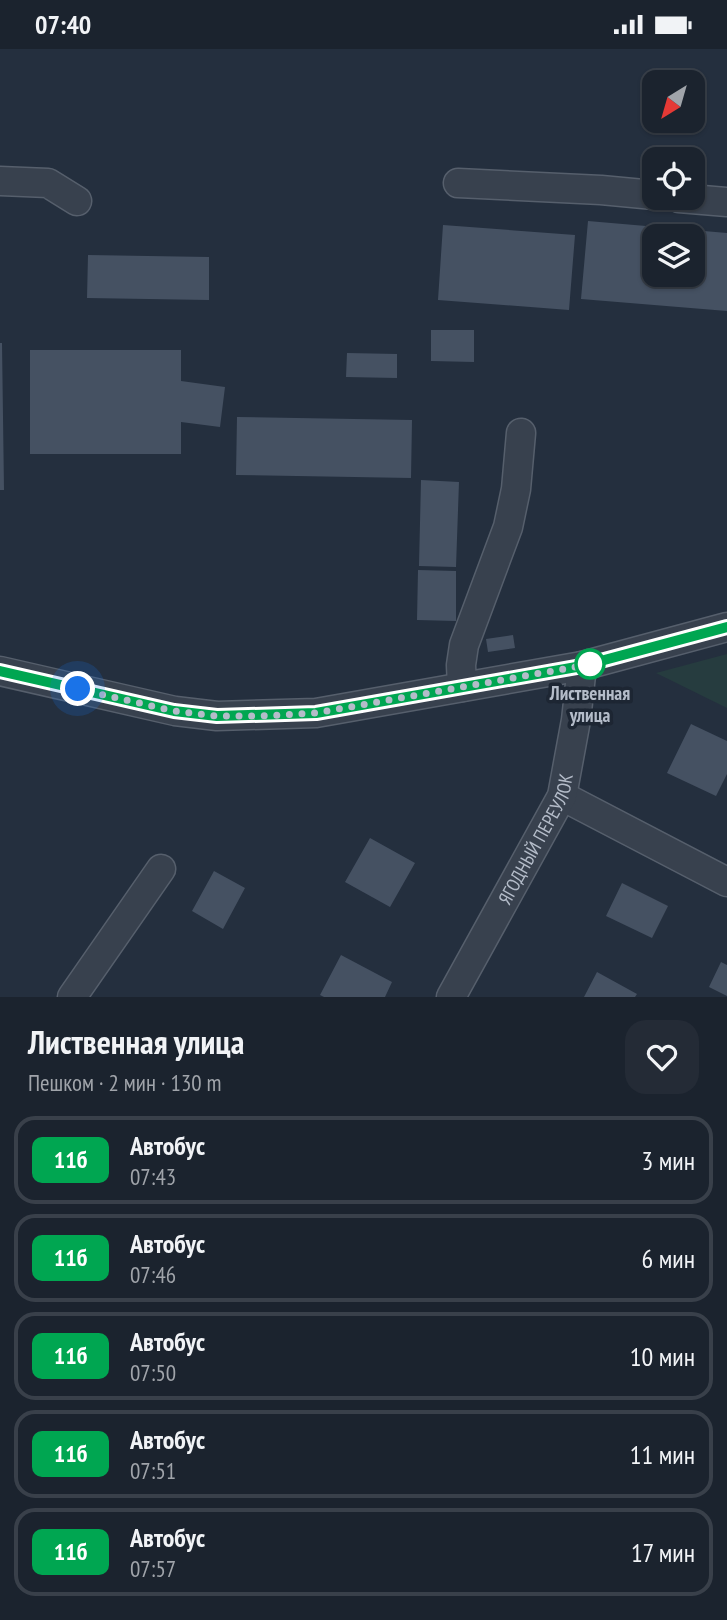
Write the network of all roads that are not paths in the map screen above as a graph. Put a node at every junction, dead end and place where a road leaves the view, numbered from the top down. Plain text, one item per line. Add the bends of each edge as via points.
1 (0, 181) edge
2 (458, 183) dead end
3 (642, 194) edge
4 (705, 200) edge
5 (77, 201) dead end
6 (727, 202) edge
7 (521, 433) dead end
8 (727, 627) edge
9 (582, 666) junction
10 (0, 671) edge
11 (462, 687) junction
12 (562, 796) junction
13 (161, 869) dead end
14 (727, 882) edge
15 (72, 997) edge
16 (452, 997) edge

1 - 5 street via 48,183
2 - 3 street
4 - 6 street
7 - 11 street via 508,527 464,645
8 - 9 street
9 - 11 street
9 - 12 street, ЯГОДНЫЙ ПЕРЕУЛОК
10 - 11 street via 163,709 217,716 316,713
12 - 14 street
12 - 16 street, ЯГОДНЫЙ ПЕРЕУЛОК
13 - 15 street

